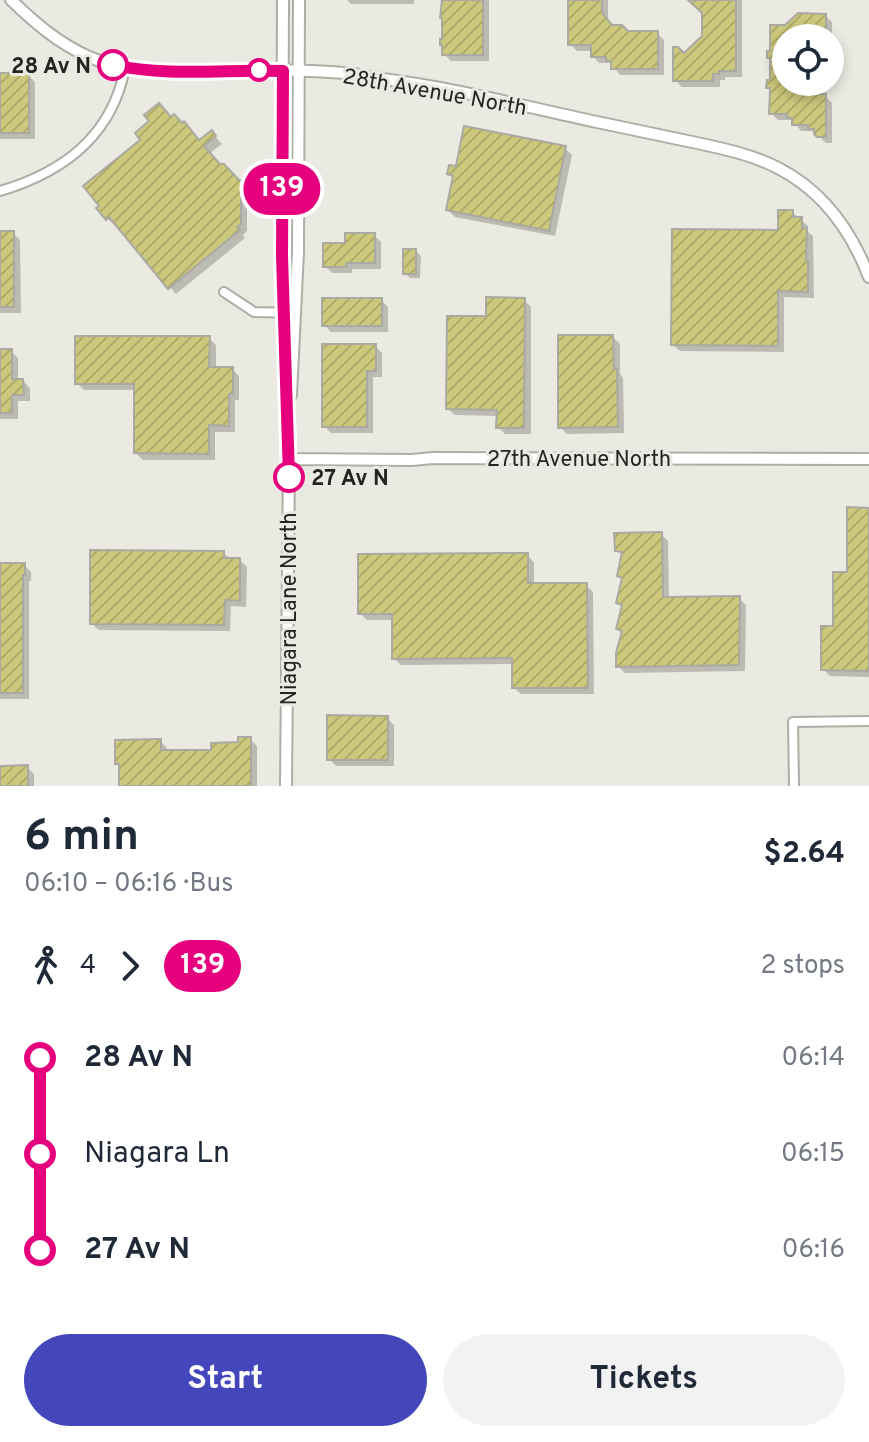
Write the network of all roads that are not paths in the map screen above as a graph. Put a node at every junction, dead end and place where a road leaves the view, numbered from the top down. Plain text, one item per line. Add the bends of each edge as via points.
1 (11, 0) edge
2 (283, 0) edge
3 (299, 0) edge
4 (125, 68) junction
5 (283, 71) junction
6 (299, 71) junction
7 (0, 191) edge
8 (869, 277) edge
9 (224, 292) dead end
10 (283, 313) junction
11 (296, 313) junction
12 (289, 433) junction
13 (289, 459) junction
14 (869, 459) edge
15 (869, 721) edge
16 (286, 786) edge
17 (794, 786) edge

1 - 4 street, 28th Avenue North via 71,48
2 - 5 street, Niagara Lane North
3 - 6 street, Niagara Lane North
4 - 5 street, 28th Avenue North
4 - 7 street via 115,103 93,138 58,166
5 - 6 street, 28th Avenue North
5 - 10 street, Niagara Lane North
6 - 8 street, 28th Avenue North via 431,87 757,158 800,181 836,215
6 - 11 street, Niagara Lane North
9 - 10 street via 254,312
10 - 11 street
10 - 12 street, Niagara Lane North
11 - 12 street, Niagara Lane North
12 - 13 street, Niagara Lane North
13 - 14 street, 27th Avenue North
13 - 16 street, Niagara Lane North
15 - 17 street via 793,722

